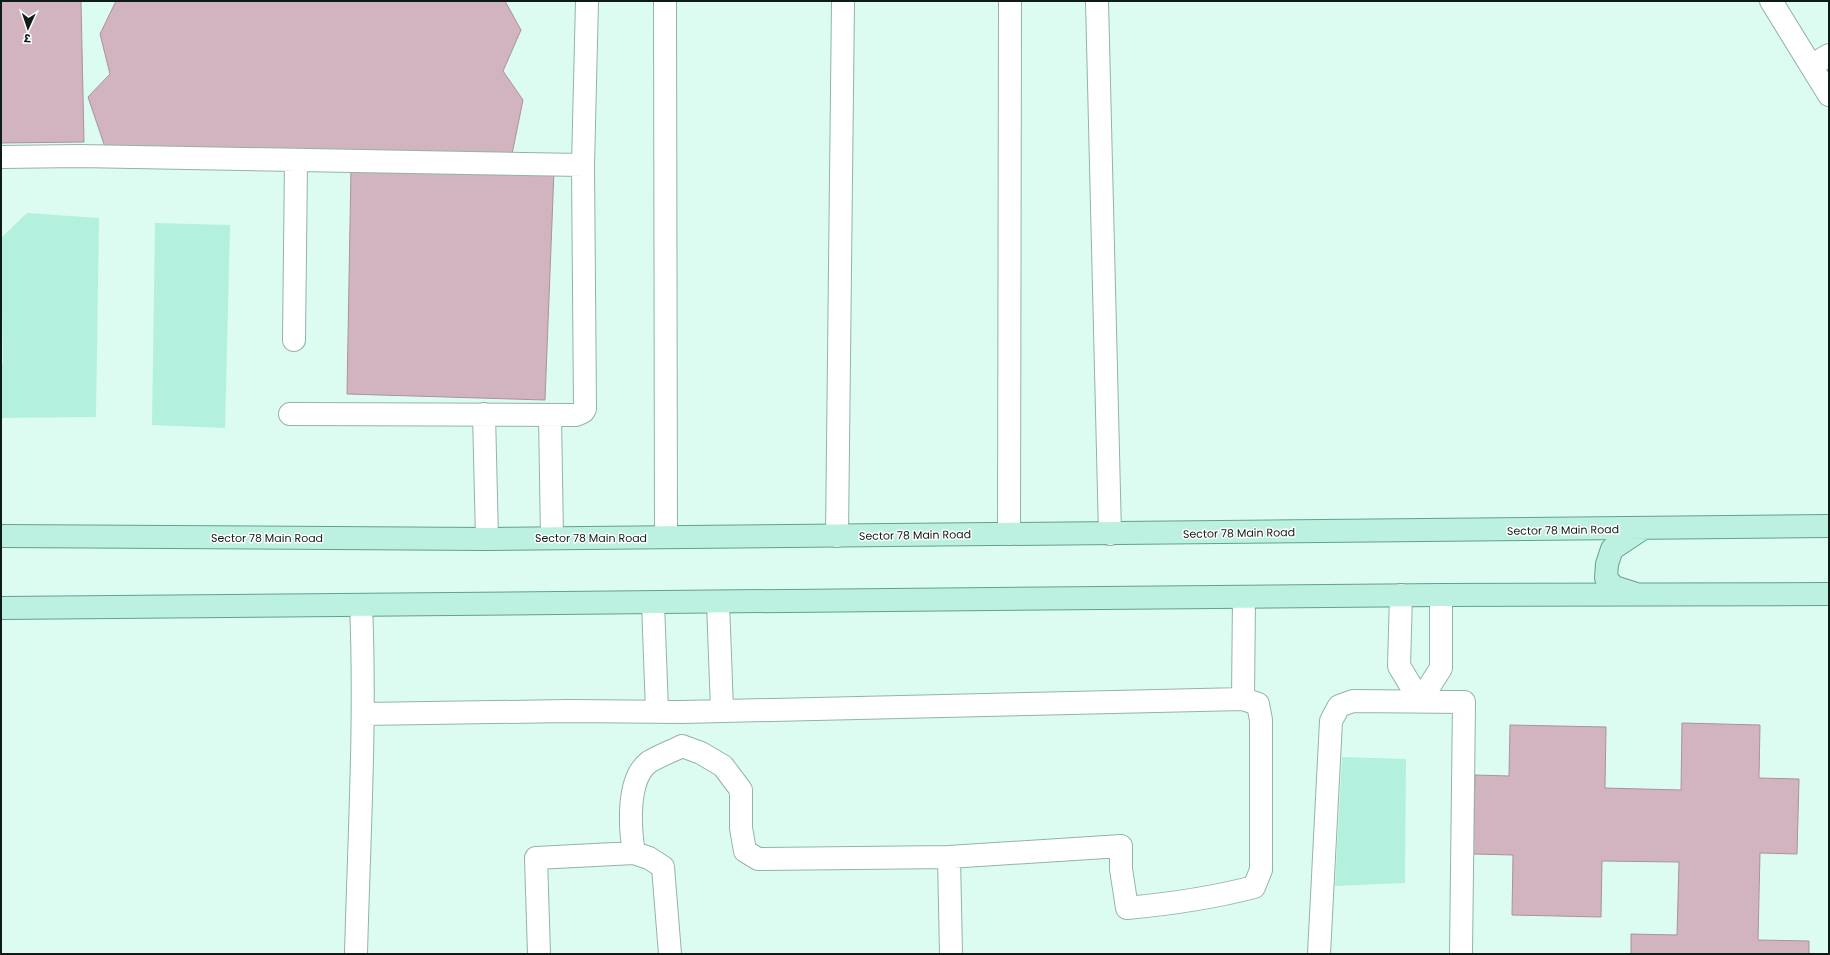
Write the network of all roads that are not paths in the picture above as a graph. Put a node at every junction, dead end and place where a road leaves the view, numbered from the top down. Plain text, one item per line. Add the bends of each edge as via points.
1 (587, 1) edge
2 (665, 1) edge
3 (843, 1) edge
4 (1010, 1) edge
5 (1097, 1) edge
6 (1772, 1) edge
7 (1820, 60) edge
8 (1829, 95) edge
9 (1, 157) edge
10 (296, 161) junction
11 (583, 165) junction
12 (294, 340) dead end
13 (290, 414) dead end
14 (484, 414) junction
15 (550, 415) junction
16 (1829, 526) edge
17 (1642, 529) junction
18 (1009, 534) junction
19 (1110, 534) junction
20 (1, 536) edge
21 (837, 536) junction
22 (666, 537) junction
23 (552, 538) junction
24 (487, 539) junction
25 (1829, 594) edge
26 (1402, 595) junction
27 (1442, 595) junction
28 (1640, 595) junction
29 (1244, 597) junction
30 (718, 602) junction
31 (653, 603) junction
32 (361, 605) junction
33 (1, 608) edge
34 (1243, 699) junction
35 (1420, 701) junction
36 (722, 710) junction
37 (657, 711) junction
38 (682, 712) junction
39 (363, 714) junction
40 (682, 746) junction
41 (634, 853) junction
42 (949, 857) junction
43 (356, 954) edge
44 (538, 954) edge
45 (670, 954) edge
46 (951, 954) edge
47 (1319, 954) edge
48 (1461, 954) edge

1 - 11 street
2 - 22 street
3 - 21 street
4 - 18 street
5 - 19 street
6 - 7 street
7 - 8 street
9 - 10 street via 79,156
10 - 11 street
10 - 12 street
11 - 15 street via 585,409 580,414
13 - 14 street
14 - 15 street
14 - 24 street
15 - 23 street
16 - 17 main road, Sector 78 Main Road
17 - 19 main road, Sector 78 Main Road
17 - 28 main road via 1612,550 1606,578 1614,587
18 - 19 main road, Sector 78 Main Road
18 - 21 main road, Sector 78 Main Road
20 - 24 main road, Sector 78 Main Road
21 - 22 main road, Sector 78 Main Road
22 - 23 main road, Sector 78 Main Road
23 - 24 main road, Sector 78 Main Road
25 - 28 main road
26 - 27 main road
26 - 29 main road
26 - 35 street via 1400,666
27 - 28 main road
27 - 35 street via 1441,668
29 - 30 main road
29 - 34 street
30 - 31 main road
30 - 36 street
31 - 32 main road
31 - 37 street
32 - 33 main road
32 - 39 street
34 - 36 street
34 - 42 street via 1258,704 1261,720 1261,870 1254,887 1215,897 1127,908 1121,869 1121,846
35 - 47 street via 1353,701 1339,706 1332,721
35 - 48 street via 1464,702
36 - 38 street
37 - 38 street
37 - 39 street
38 - 40 street
39 - 43 street
40 - 41 street via 648,763 637,779 631,801 630,828
40 - 42 street via 701,753 723,766 741,790 741,828 745,851 758,859
41 - 44 street via 536,858
41 - 45 street via 649,858 663,867
42 - 46 street

